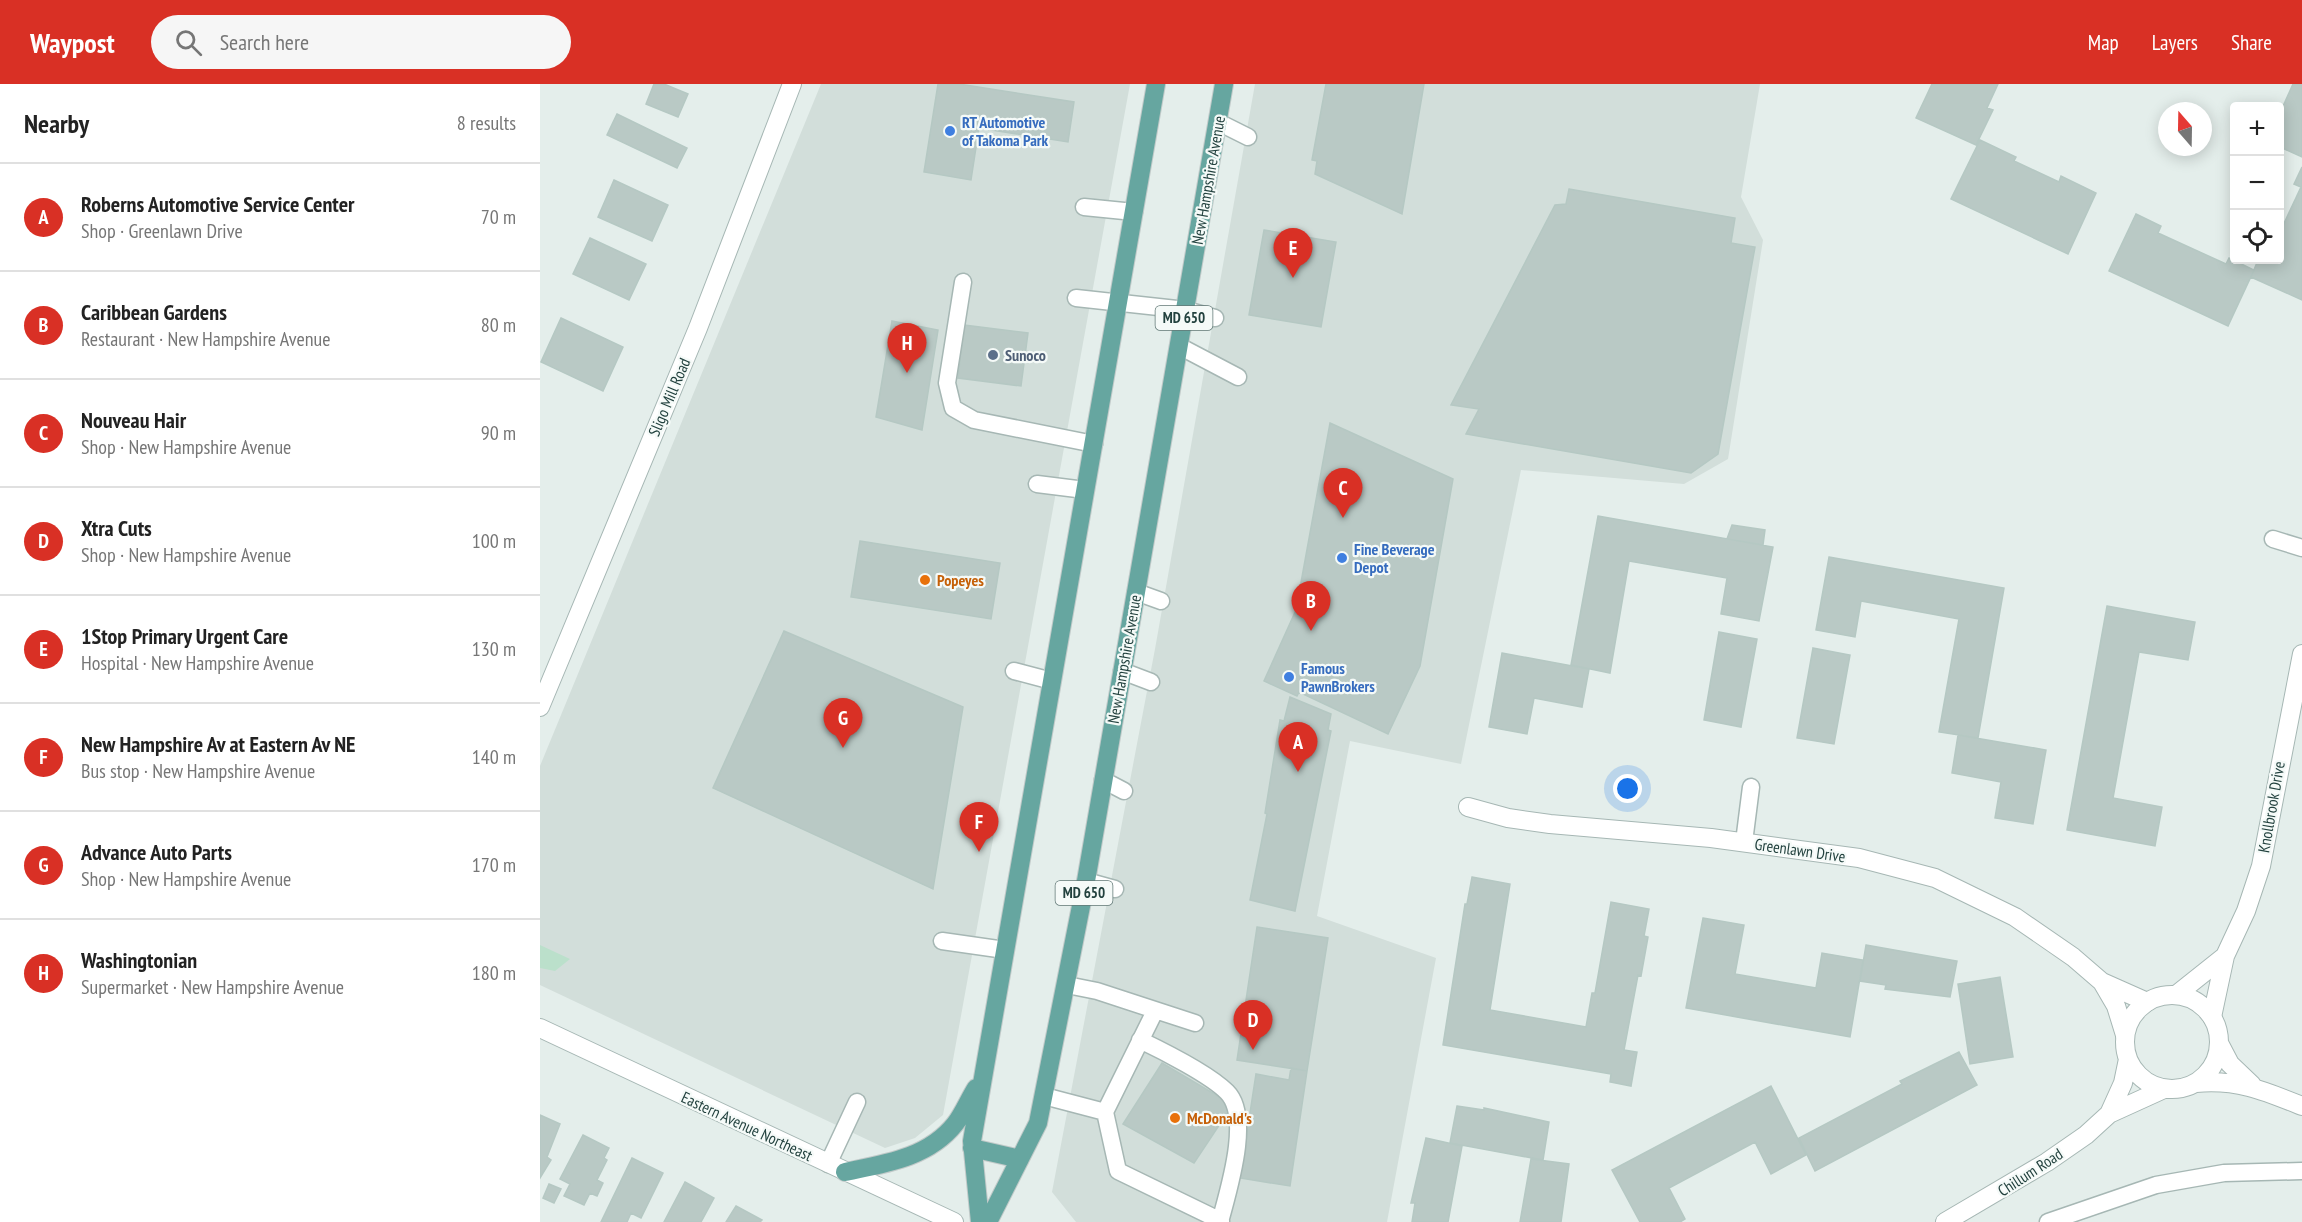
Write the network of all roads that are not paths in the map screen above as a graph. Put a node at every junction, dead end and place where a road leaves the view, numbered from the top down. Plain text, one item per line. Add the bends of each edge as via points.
1 (792, 84) edge
2 (1156, 84) edge
3 (1224, 84) edge
4 (1218, 122) junction
5 (1248, 137) dead end
6 (1084, 207) dead end
7 (1134, 212) junction
8 (963, 282) dead end
9 (1076, 298) dead end
10 (1118, 301) junction
11 (1186, 310) junction
12 (1215, 318) dead end
13 (1179, 346) junction
14 (1238, 377) dead end
15 (1094, 444) junction
16 (1037, 484) dead end
17 (1086, 490) junction
18 (2273, 539) dead end
19 (2302, 548) edge
20 (1136, 592) junction
21 (1161, 601) dead end
22 (2302, 654) edge
23 (1014, 671) dead end
24 (1122, 671) junction
25 (1052, 681) junction
26 (1151, 682) dead end
27 (540, 707) edge
28 (1103, 780) junction
29 (1751, 787) dead end
30 (1124, 790) dead end
31 (1468, 807) dead end
32 (1744, 842) junction
33 (1086, 881) junction
34 (1115, 889) dead end
35 (942, 941) dead end
36 (1005, 950) junction
37 (2225, 956) junction
38 (2102, 982) junction
39 (1067, 985) junction
40 (2176, 995) junction
41 (2147, 1002) junction
42 (1155, 1011) junction
43 (2212, 1017) junction
44 (1194, 1023) dead end
45 (540, 1028) edge
46 (2125, 1035) junction
47 (1140, 1040) junction
48 (2219, 1042) junction
49 (2128, 1059) junction
50 (983, 1076) junction
51 (2196, 1083) junction
52 (2252, 1086) junction
53 (2164, 1089) junction
54 (1044, 1096) junction
55 (857, 1102) dead end
56 (2302, 1106) edge
57 (1105, 1112) junction
58 (2109, 1114) junction
59 (972, 1148) junction
60 (1020, 1159) junction
61 (828, 1164) junction
62 (2302, 1171) edge
63 (845, 1172) junction
64 (954, 1222) edge
65 (980, 1222) edge
66 (988, 1222) edge
67 (1221, 1222) edge
68 (1946, 1222) edge
69 (2048, 1222) edge

1 - 27 street, Sligo Mill Road via 698,328
2 - 7 main road
3 - 4 main road, New Hampshire Avenue / MD 650
4 - 5 lane
4 - 11 main road, New Hampshire Avenue / MD 650
6 - 7 lane
7 - 10 main road
8 - 15 lane via 947,383 953,408 975,420
9 - 10 lane
10 - 11 lane
10 - 15 main road
11 - 12 lane
11 - 13 main road, New Hampshire Avenue / MD 650
13 - 14 lane
13 - 20 main road, New Hampshire Avenue / MD 650
15 - 17 main road
16 - 17 lane
17 - 25 main road
18 - 19 lane
20 - 21 lane
20 - 24 main road, New Hampshire Avenue / MD 650
22 - 37 street, Knollbrook Drive via 2261,866
23 - 25 lane
24 - 26 lane
24 - 28 main road, New Hampshire Avenue / MD 650
25 - 36 main road
28 - 30 lane
28 - 33 main road, New Hampshire Avenue / MD 650
29 - 32 lane
31 - 32 street, Greenlawn Drive via 1550,824
32 - 38 street, Greenlawn Drive via 1859,858 1935,878 2015,917
33 - 34 lane
33 - 39 main road, New Hampshire Avenue / MD 650
35 - 36 lane
36 - 50 main road
37 - 40 street, Knollbrook Drive
37 - 43 street, Knollbrook Drive
38 - 41 street, Greenlawn Drive
38 - 46 street, Greenlawn Drive via 2116,1006
39 - 42 lane
39 - 54 main road, New Hampshire Avenue / MD 650
40 - 41 street
40 - 43 street via 2191,999
41 - 46 street via 2135,1013
42 - 44 lane
42 - 47 lane
43 - 48 street
45 - 61 street, Eastern Avenue Northeast
46 - 49 street
47 - 57 lane
47 - 67 lane via 1228,1093 1239,1121
48 - 51 street via 2212,1066
48 - 52 street via 2230,1064
49 - 53 street via 2143,1078
49 - 58 street, Chillum Road via 2123,1083
50 - 59 main road
50 - 63 main road via 955,1124 934,1144 902,1160
51 - 52 street
51 - 53 street
52 - 56 street
53 - 58 street, Chillum Road
54 - 57 lane
54 - 60 main road, New Hampshire Avenue / MD 650 via 1038,1123
55 - 61 lane
57 - 67 lane via 1118,1171
58 - 68 street, Chillum Road via 2086,1136 2047,1162
59 - 60 main road
59 - 65 main road
60 - 66 main road, New Hampshire Avenue / MD 650
61 - 63 street, Eastern Avenue Northeast
62 - 69 lane via 2224,1173 2156,1185
63 - 64 street, Eastern Avenue Northeast

